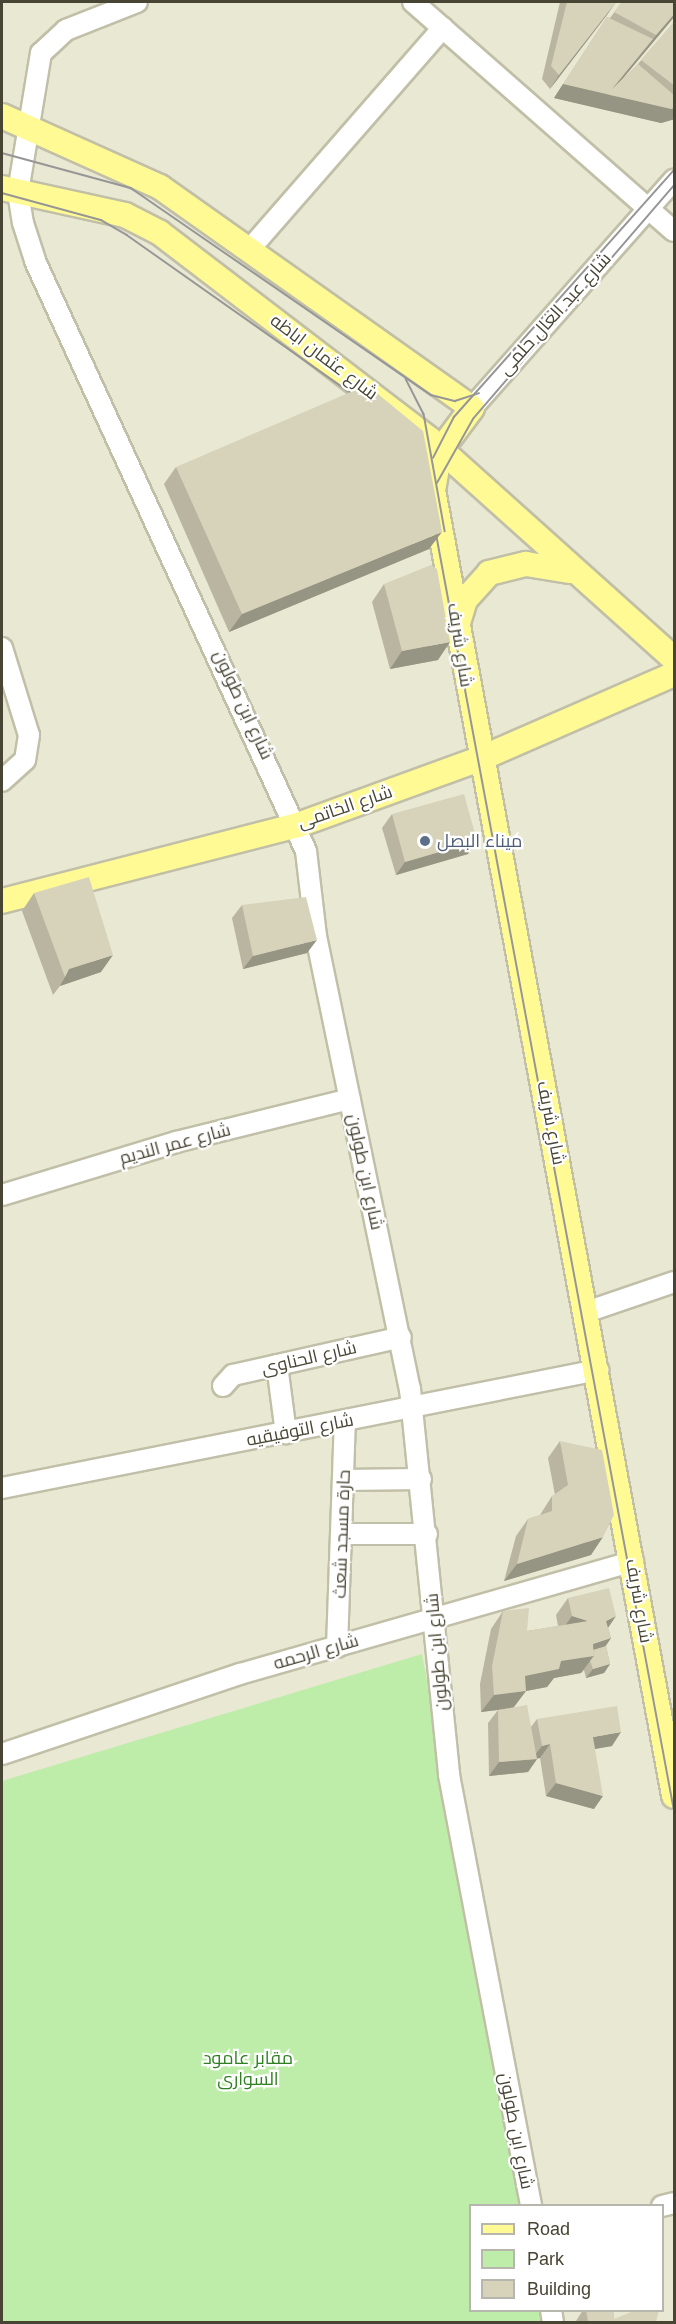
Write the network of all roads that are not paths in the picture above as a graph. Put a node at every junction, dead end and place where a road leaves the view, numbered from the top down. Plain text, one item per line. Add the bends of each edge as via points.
1 (137, 2) edge
2 (413, 2) edge
3 (443, 28) junction
4 (2, 116) edge
5 (30, 128) junction
6 (675, 180) edge
7 (10, 190) edge
8 (650, 209) junction
9 (675, 231) edge
10 (249, 250) junction
11 (472, 408) junction
12 (440, 451) junction
13 (570, 571) junction
14 (457, 626) junction
15 (2, 648) edge
16 (675, 659) edge
17 (675, 674) edge
18 (479, 759) junction
19 (2, 781) edge
20 (298, 825) junction
21 (2, 901) edge
22 (350, 1099) junction
23 (2, 1195) edge
24 (675, 1282) edge
25 (589, 1311) junction
26 (401, 1337) junction
27 (277, 1365) junction
28 (598, 1370) junction
29 (223, 1386) dead end
30 (413, 1408) junction
31 (345, 1421) junction
32 (286, 1433) junction
33 (421, 1479) junction
34 (344, 1480) junction
35 (2, 1488) edge
36 (342, 1534) junction
37 (427, 1534) junction
38 (633, 1561) junction
39 (433, 1618) junction
40 (337, 1647) junction
41 (669, 1736) edge
42 (2, 1754) edge
43 (675, 1796) edge
44 (531, 2204) edge

1 - 5 street via 52,40 34,75
2 - 3 street
3 - 8 street
3 - 10 street
4 - 5 main road
5 - 7 street
5 - 10 main road via 137,175
6 - 8 street, شارع عبد العال حلمى
7 - 12 main road, شارع عثمان اباظه via 125,215 160,233
7 - 20 street, شارع ابن طولون via 35,261
8 - 9 street
8 - 11 street, شارع عبد العال حلمى
10 - 11 main road
11 - 12 main road, شارع عبد العال حلمى
12 - 13 main road, شارع عثمان اباظه
12 - 14 main road, شارع شريف via 433,490
13 - 14 main road via 526,564 489,573 465,600
13 - 16 main road, شارع عثمان اباظه
14 - 18 main road, شارع شريف
15 - 19 street via 26,719 25,760
17 - 18 main road, شارع الخاتمى
18 - 20 main road, شارع الخاتمى
18 - 25 main road, شارع شريف
20 - 21 main road, شارع الخاتمى via 132,863
20 - 22 street, شارع ابن طولون
22 - 23 street, شارع عمر النديم via 176,1142
22 - 26 street, شارع ابن طولون
24 - 25 street
25 - 28 main road, شارع شريف
26 - 27 street, شارع الحناوى
26 - 30 street, شارع ابن طولون
27 - 29 street, شارع الحناوى via 233,1375
27 - 32 street
28 - 30 street, شارع التوفيقيه
28 - 38 main road, شارع شريف
30 - 31 street, شارع التوفيقيه
30 - 33 street, شارع ابن طولون
31 - 32 street, شارع التوفيقيه
31 - 34 street, حارة مسجد شعث
32 - 35 street, شارع التوفيقيه
33 - 34 street
33 - 37 street, شارع ابن طولون
34 - 36 street, حارة مسجد شعث
36 - 37 street
36 - 40 street, حارة مسجد شعث
37 - 39 street, شارع ابن طولون
38 - 39 street, شارع الرحمه
38 - 41 main road, شارع شريف
39 - 40 street, شارع الرحمه
39 - 44 street, شارع ابن طولون via 449,1775
40 - 42 street, شارع الرحمه
41 - 43 main road, شارع شريف

